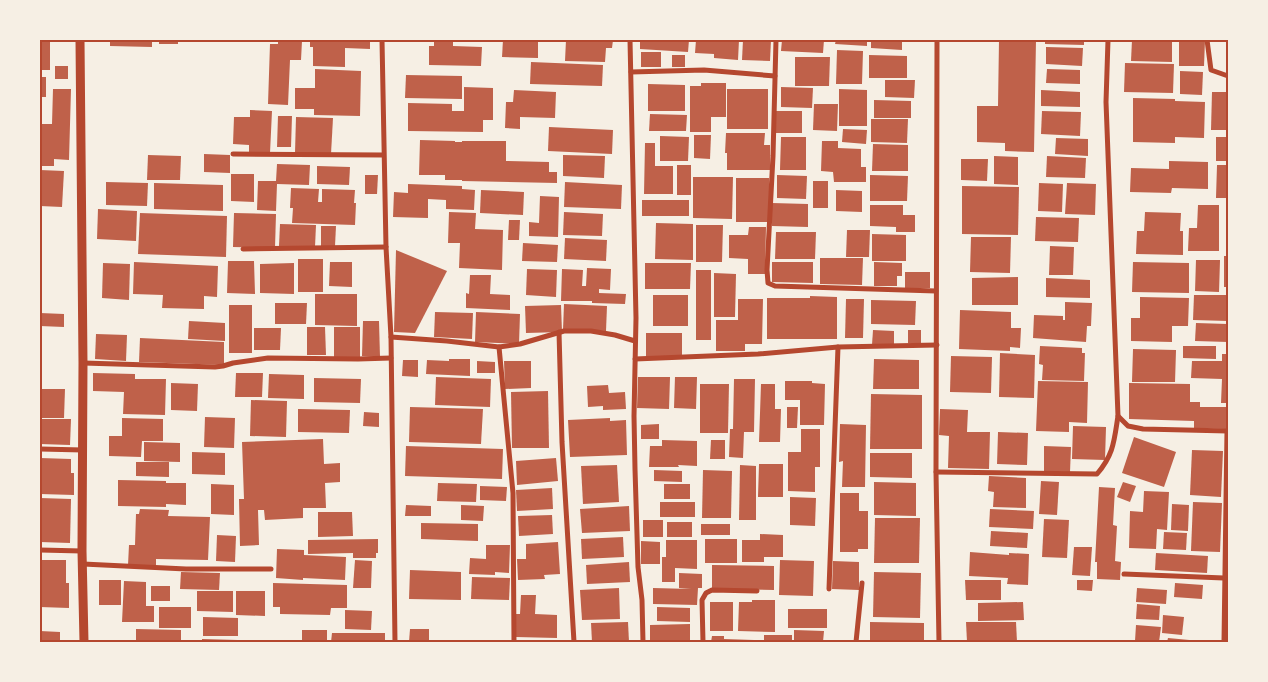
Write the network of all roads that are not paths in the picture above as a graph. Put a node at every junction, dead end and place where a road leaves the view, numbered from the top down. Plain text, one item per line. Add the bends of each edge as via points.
1 (80, 40) edge
2 (382, 40) edge
3 (630, 40) edge
4 (776, 40) edge
5 (937, 40) edge
6 (1108, 40) edge
7 (1207, 40) edge
8 (631, 72) junction
9 (775, 76) junction
10 (1228, 76) edge
11 (233, 154) dead end
12 (383, 155) junction
13 (386, 248) junction
14 (243, 249) dead end
15 (936, 291) junction
16 (559, 332) junction
17 (391, 338) junction
18 (635, 341) junction
19 (937, 345) junction
20 (499, 347) junction
21 (838, 347) junction
22 (391, 358) junction
23 (635, 359) junction
24 (83, 363) junction
25 (1118, 416) junction
26 (1227, 431) edge
27 (40, 449) edge
28 (83, 450) junction
29 (936, 472) junction
30 (40, 550) edge
31 (82, 551) junction
32 (83, 564) junction
33 (271, 569) dead end
34 (1124, 574) dead end
35 (1224, 578) junction
36 (862, 583) dead end
37 (829, 589) dead end
38 (757, 591) dead end
39 (84, 642) edge
40 (395, 642) edge
41 (514, 642) edge
42 (574, 642) edge
43 (643, 642) edge
44 (704, 642) edge
45 (856, 642) edge
46 (939, 642) edge
47 (1224, 642) edge

1 - 24 street
2 - 12 street
3 - 8 street
4 - 9 street
5 - 15 street
6 - 25 street via 1106,102
7 - 10 street via 1210,70
8 - 9 street via 704,70
8 - 18 street
9 - 15 street via 768,283 775,286
11 - 12 street
12 - 13 street
13 - 14 street
13 - 17 street
15 - 19 street
16 - 18 street via 591,331
16 - 20 street
16 - 42 street
17 - 20 street
17 - 22 street
18 - 23 street
19 - 21 street
19 - 29 street
20 - 41 street via 513,493
21 - 23 street
21 - 37 street
22 - 24 street via 268,358 215,367
22 - 40 street
23 - 43 street via 635,469
24 - 28 street
25 - 26 street via 1128,426 1143,429
25 - 29 street via 1112,450 1097,474
26 - 35 street
27 - 28 street
28 - 31 street
29 - 46 street
30 - 31 street
31 - 32 street
32 - 33 street
32 - 39 street
34 - 35 street
35 - 47 street
36 - 45 street
38 - 44 street via 706,592 702,600

